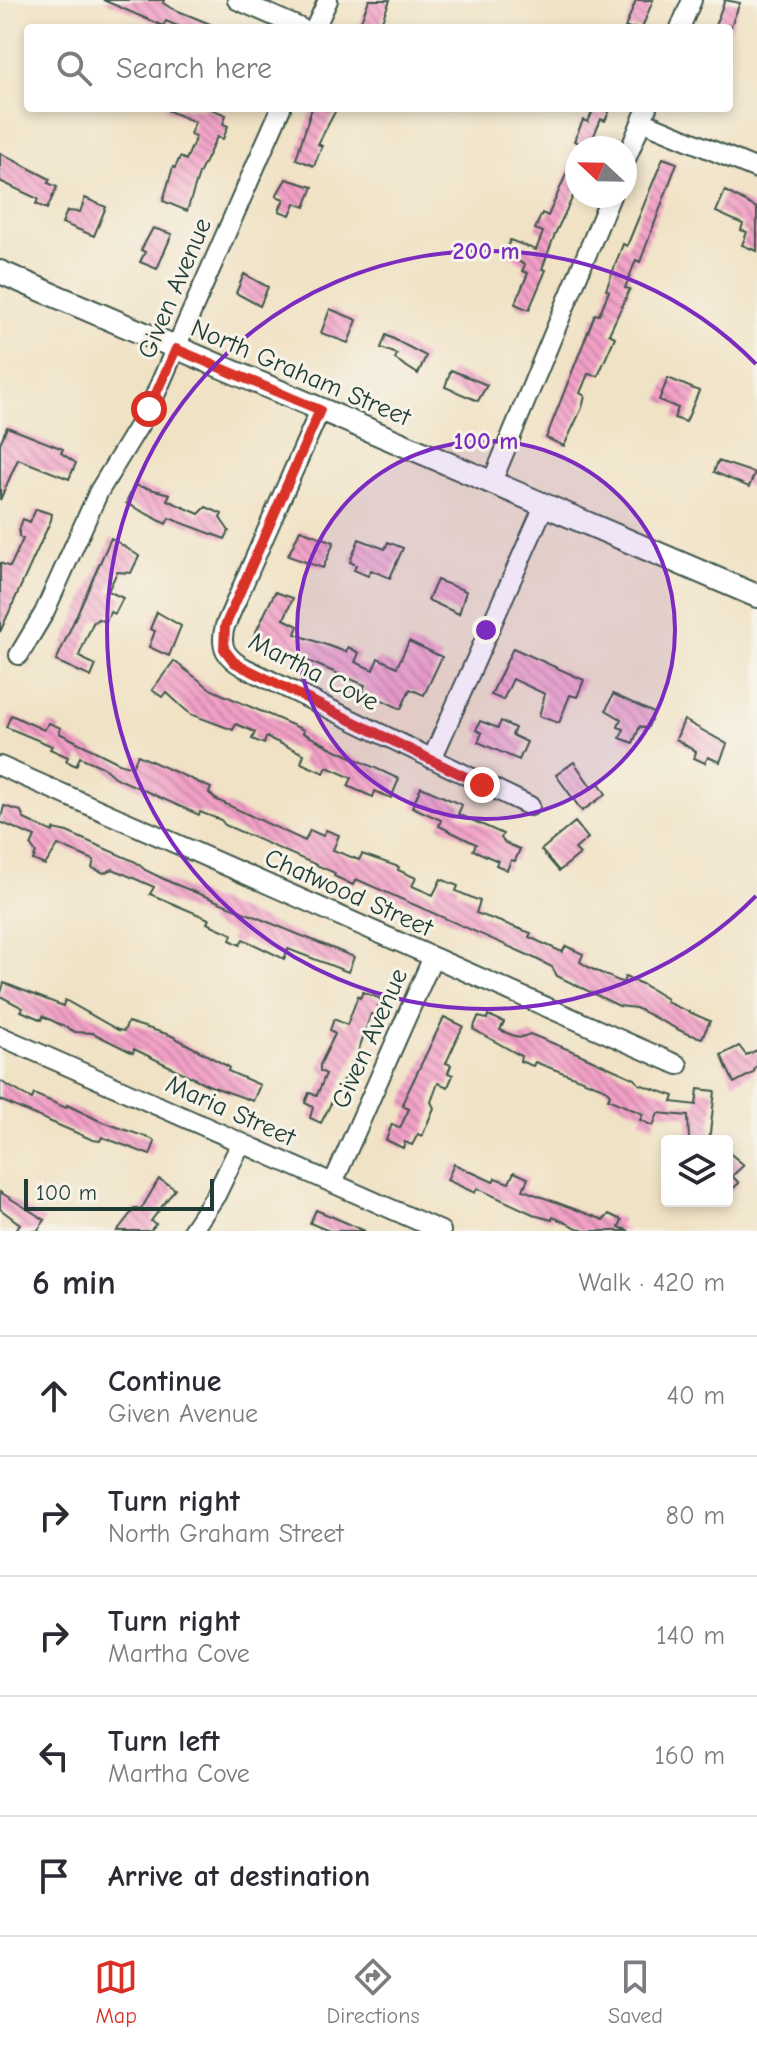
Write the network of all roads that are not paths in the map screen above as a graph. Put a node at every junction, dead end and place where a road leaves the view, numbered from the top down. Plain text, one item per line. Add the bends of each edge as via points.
1 (237, 0) edge
2 (328, 0) edge
3 (692, 0) edge
4 (292, 24) edge
5 (317, 24) edge
6 (682, 24) edge
7 (279, 112) edge
8 (645, 114) edge
9 (636, 136) edge
10 (757, 169) edge
11 (606, 208) edge
12 (0, 272) edge
13 (176, 349) junction
14 (320, 410) junction
15 (491, 484) junction
16 (544, 506) junction
17 (757, 596) edge
18 (19, 655) dead end
19 (432, 759) junction
20 (0, 766) edge
21 (530, 806) dead end
22 (433, 957) junction
23 (0, 1036) edge
24 (678, 1065) dead end
25 (241, 1143) junction
26 (333, 1183) junction
27 (192, 1231) edge
28 (441, 1231) edge

1 - 4 street
2 - 5 street
3 - 6 street
7 - 13 street, Given Avenue
8 - 9 street
8 - 10 street
11 - 15 street
12 - 13 main road, North Graham Street
13 - 14 main road, North Graham Street
13 - 18 street, Given Avenue
14 - 15 main road, North Graham Street
14 - 19 street, Martha Cove via 225,626 224,649 245,668
15 - 16 main road, North Graham Street
16 - 17 main road, North Graham Street
16 - 19 street
19 - 21 street, Martha Cove
20 - 22 street, Chatwood Street
22 - 24 street, Chatwood Street
22 - 26 street, Given Avenue
23 - 25 street, Maria Street
25 - 26 street, Maria Street
25 - 27 street
26 - 28 street, Maria Street

